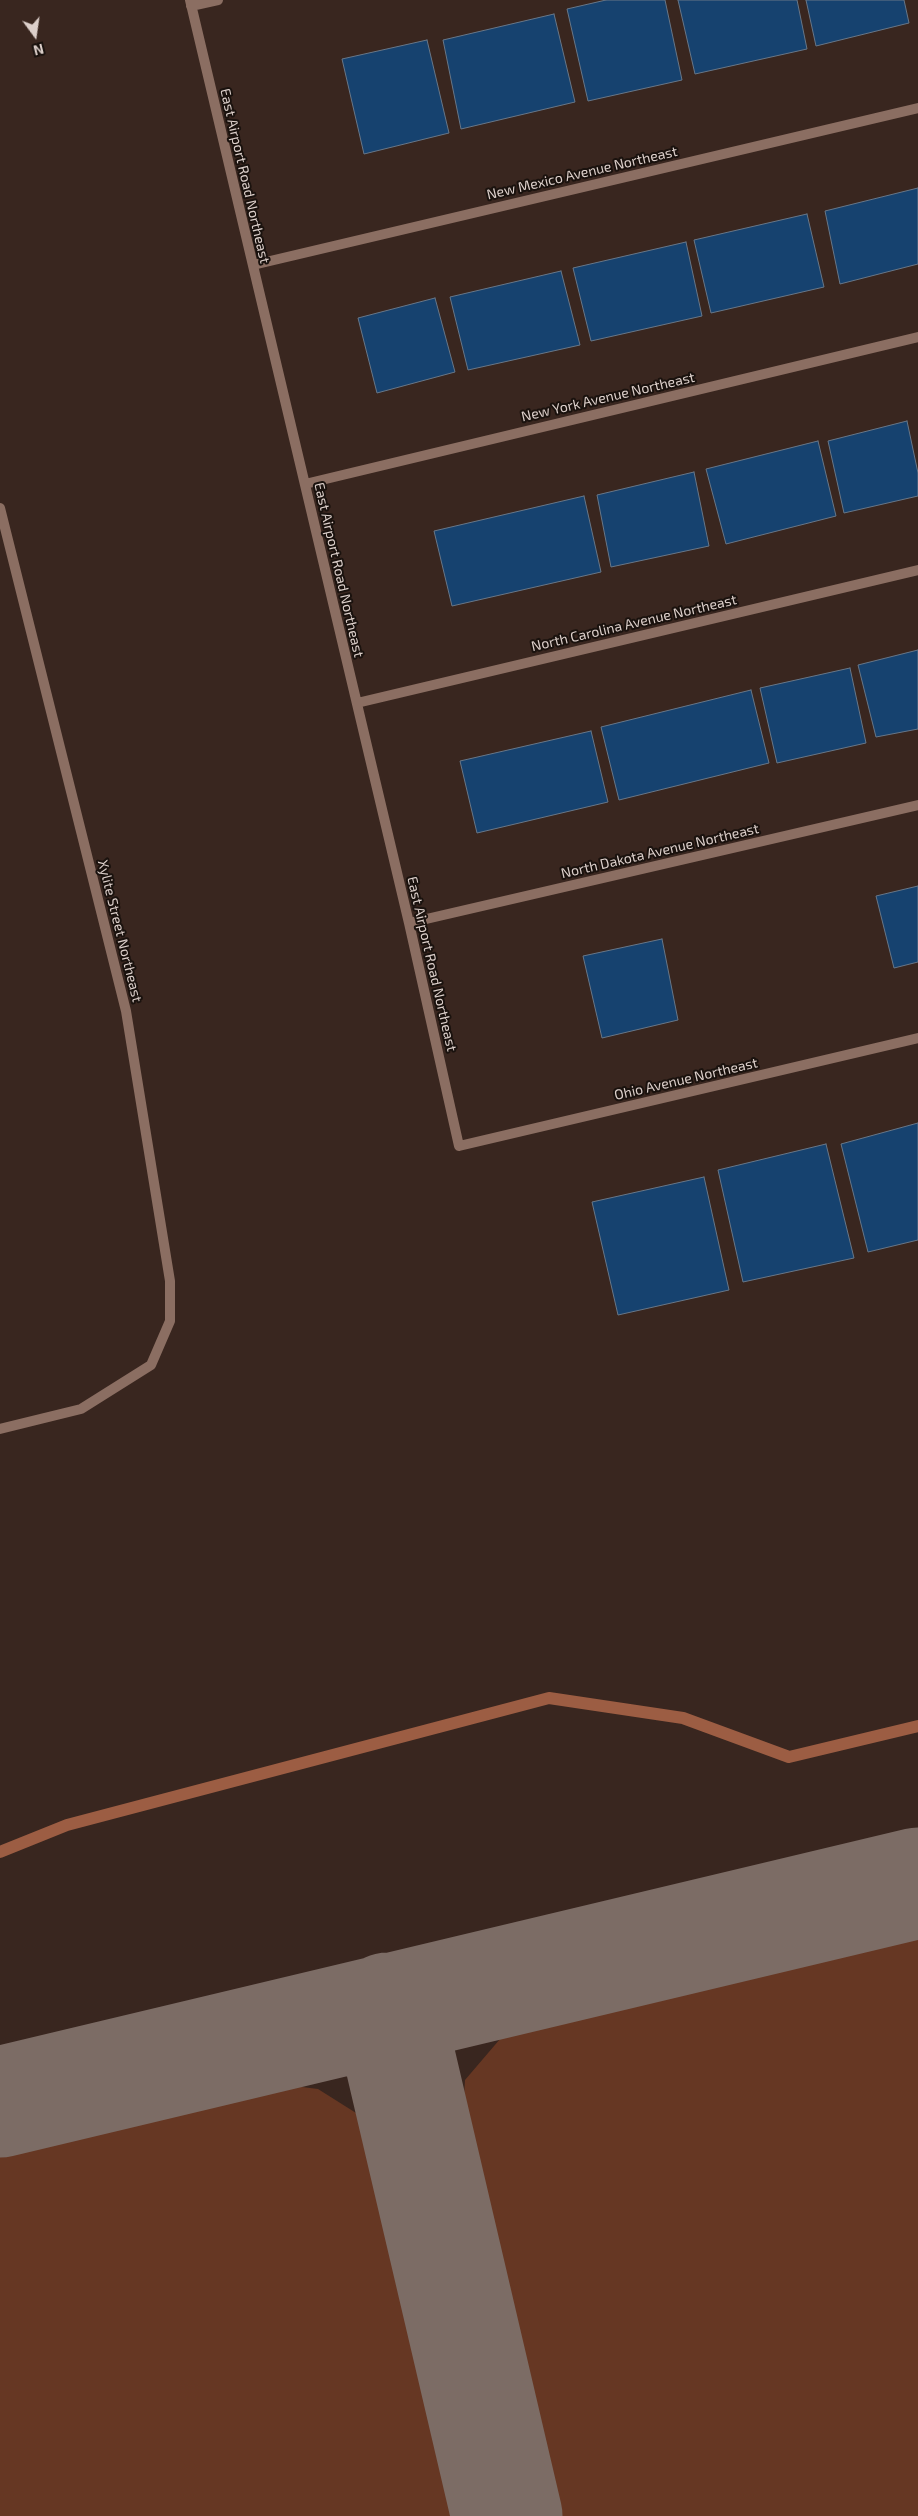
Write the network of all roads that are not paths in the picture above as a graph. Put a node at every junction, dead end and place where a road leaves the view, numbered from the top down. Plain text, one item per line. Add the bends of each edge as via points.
1 (218, 0) edge
2 (190, 3) edge
3 (918, 108) edge
4 (253, 265) junction
5 (918, 337) edge
6 (305, 484) junction
7 (0, 508) edge
8 (918, 570) edge
9 (357, 703) junction
10 (918, 805) edge
11 (409, 923) junction
12 (918, 1038) edge
13 (459, 1146) joint
14 (0, 1429) edge

1 - 2 street
2 - 4 street, East Airport Road Northeast
3 - 4 street, New Mexico Avenue Northeast
4 - 6 street, East Airport Road Northeast
5 - 6 street, New York Avenue Northeast
6 - 9 street, East Airport Road Northeast
7 - 14 street, Xylite Street Northeast via 126,1011 170,1280 170,1321 151,1364 82,1409
8 - 9 street, North Carolina Avenue Northeast
9 - 11 street, East Airport Road Northeast
10 - 11 street, North Dakota Avenue Northeast
11 - 13 street, East Airport Road Northeast
12 - 13 street, Ohio Avenue Northeast

